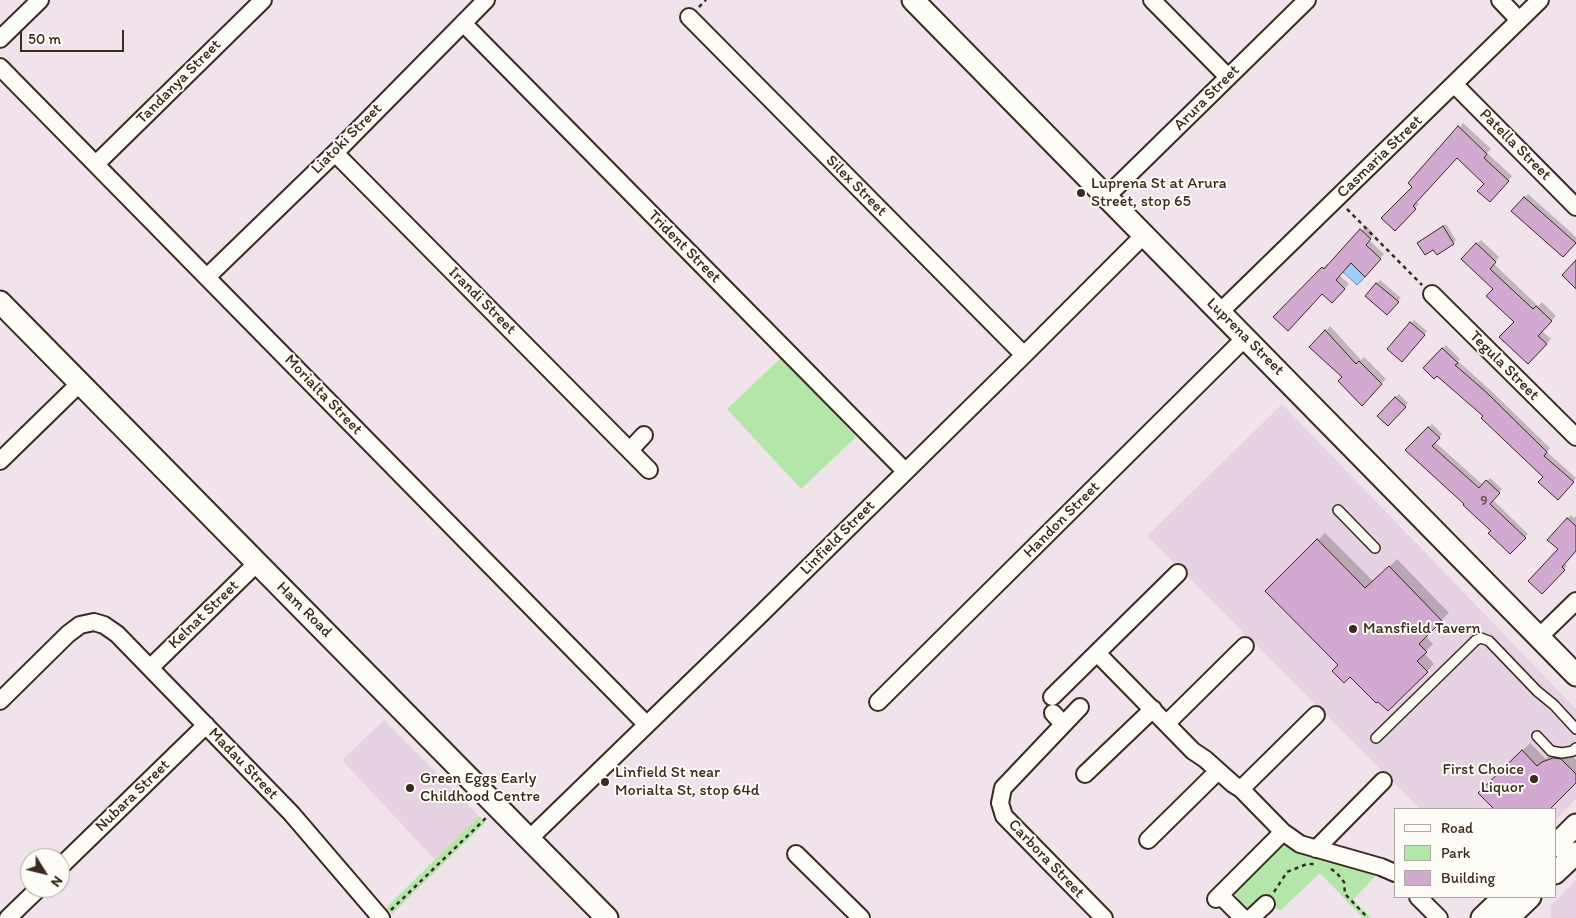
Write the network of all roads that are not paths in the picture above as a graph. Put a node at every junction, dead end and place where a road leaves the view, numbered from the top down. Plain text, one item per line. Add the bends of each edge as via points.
1 (40, 0) edge
2 (262, 0) edge
3 (486, 0) edge
4 (913, 0) edge
5 (1152, 0) edge
6 (1307, 0) edge
7 (1500, 0) edge
8 (1540, 0) edge
9 (689, 17) dead end
10 (1520, 20) junction
11 (463, 23) junction
12 (0, 39) edge
13 (0, 67) edge
14 (1228, 77) junction
15 (1454, 84) junction
16 (335, 153) junction
17 (96, 164) junction
18 (1107, 196) junction
19 (1576, 207) edge
20 (1144, 235) junction
21 (207, 277) junction
22 (1432, 294) road end
23 (0, 302) edge
24 (1220, 312) junction
25 (1246, 337) junction
26 (1024, 356) junction
27 (80, 383) junction
28 (644, 435) dead end
29 (1576, 437) edge
30 (630, 450) junction
31 (0, 461) edge
32 (650, 470) dead end
33 (905, 471) junction
34 (1338, 510) dead end
35 (1375, 548) dead end
36 (258, 562) junction
37 (1178, 574) dead end
38 (1576, 601) edge
39 (1539, 637) junction
40 (1245, 646) dead end
41 (1097, 653) junction
42 (150, 668) junction
43 (1576, 675) edge
44 (1052, 697) dead end
45 (0, 701) edge
46 (878, 702) dead end
47 (1080, 707) dead end
48 (1153, 710) junction
49 (1316, 715) dead end
50 (1166, 723) junction
51 (646, 724) junction
52 (206, 725) junction
53 (1576, 729) edge
54 (1537, 736) dead end
55 (1376, 738) dead end
56 (1576, 748) edge
57 (1218, 772) junction
58 (1086, 774) dead end
59 (1384, 782) dead end
60 (1241, 789) junction
61 (1576, 825) edge
62 (1282, 832) junction
63 (529, 839) junction
64 (1148, 840) dead end
65 (1556, 845) edge
66 (1576, 853) edge
67 (796, 854) dead end
68 (1318, 856) junction
69 (70, 857) edge
70 (1556, 872) edge
71 (1394, 873) edge
72 (29, 898) edge
73 (1419, 898) edge
74 (1266, 904) road end
75 (1515, 906) edge
76 (385, 915) edge
77 (8, 918) edge
78 (607, 918) edge
79 (861, 918) edge
80 (1104, 918) edge
81 (1243, 918) edge
82 (1251, 918) edge
83 (1438, 918) edge
84 (1482, 918) edge

1 - 12 street
2 - 17 street, Tandanya Street
3 - 11 street, Liatoki Street
4 - 18 street, Luprena Street
5 - 14 street
6 - 14 street, Arura Street
7 - 10 street
8 - 10 street, Casmaria Street
9 - 26 street, Silex Street
10 - 15 street, Casmaria Street
11 - 16 street, Liatoki Street
11 - 33 street, Trident Street
13 - 17 street, Morialta Street
14 - 18 street, Arura Street
15 - 19 street, Patella Street
15 - 24 street, Casmaria Street
16 - 21 street, Liatoki Street
16 - 30 street, Irandi Street
17 - 21 street, Morialta Street
18 - 20 street, Luprena Street
20 - 24 street, Luprena Street
20 - 26 street, Linfield Street
21 - 51 street, Morialta Street
22 - 29 street, Tegula Street
23 - 27 street, Ham Road
24 - 25 street, Luprena Street
25 - 39 street, Luprena Street
25 - 46 street, Handon Street
26 - 33 street, Linfield Street
27 - 31 street
27 - 36 street, Ham Road
28 - 30 street
30 - 32 street, Irandi Street
33 - 51 street, Linfield Street
34 - 35 lane
36 - 42 street, Kelnat Street
36 - 63 street, Ham Road
37 - 41 street
38 - 39 street
39 - 43 street, Luprena Street
40 - 50 street
41 - 44 street
41 - 48 street
42 - 45 street, Madau Street via 104,625 94,622 80,625
42 - 52 street, Madau Street
47 - 80 street, Carbora Street via 1058,719 1003,788 1000,803 1004,816
48 - 50 street
48 - 58 street
49 - 60 street
50 - 57 street
51 - 63 street, Linfield Street
52 - 69 street, Nubara Street
52 - 76 street, Madau Street
53 - 55 lane via 1489,641 1481,638
54 - 56 lane via 1551,751 1562,753
57 - 60 street
57 - 64 street
59 - 68 street
60 - 62 street
61 - 65 street
62 - 68 street
62 - 81 street via 1220,899
63 - 78 street, Ham Road
66 - 70 street
67 - 79 street
68 - 71 street via 1382,867
72 - 77 street
73 - 83 street
74 - 82 street
75 - 84 street

